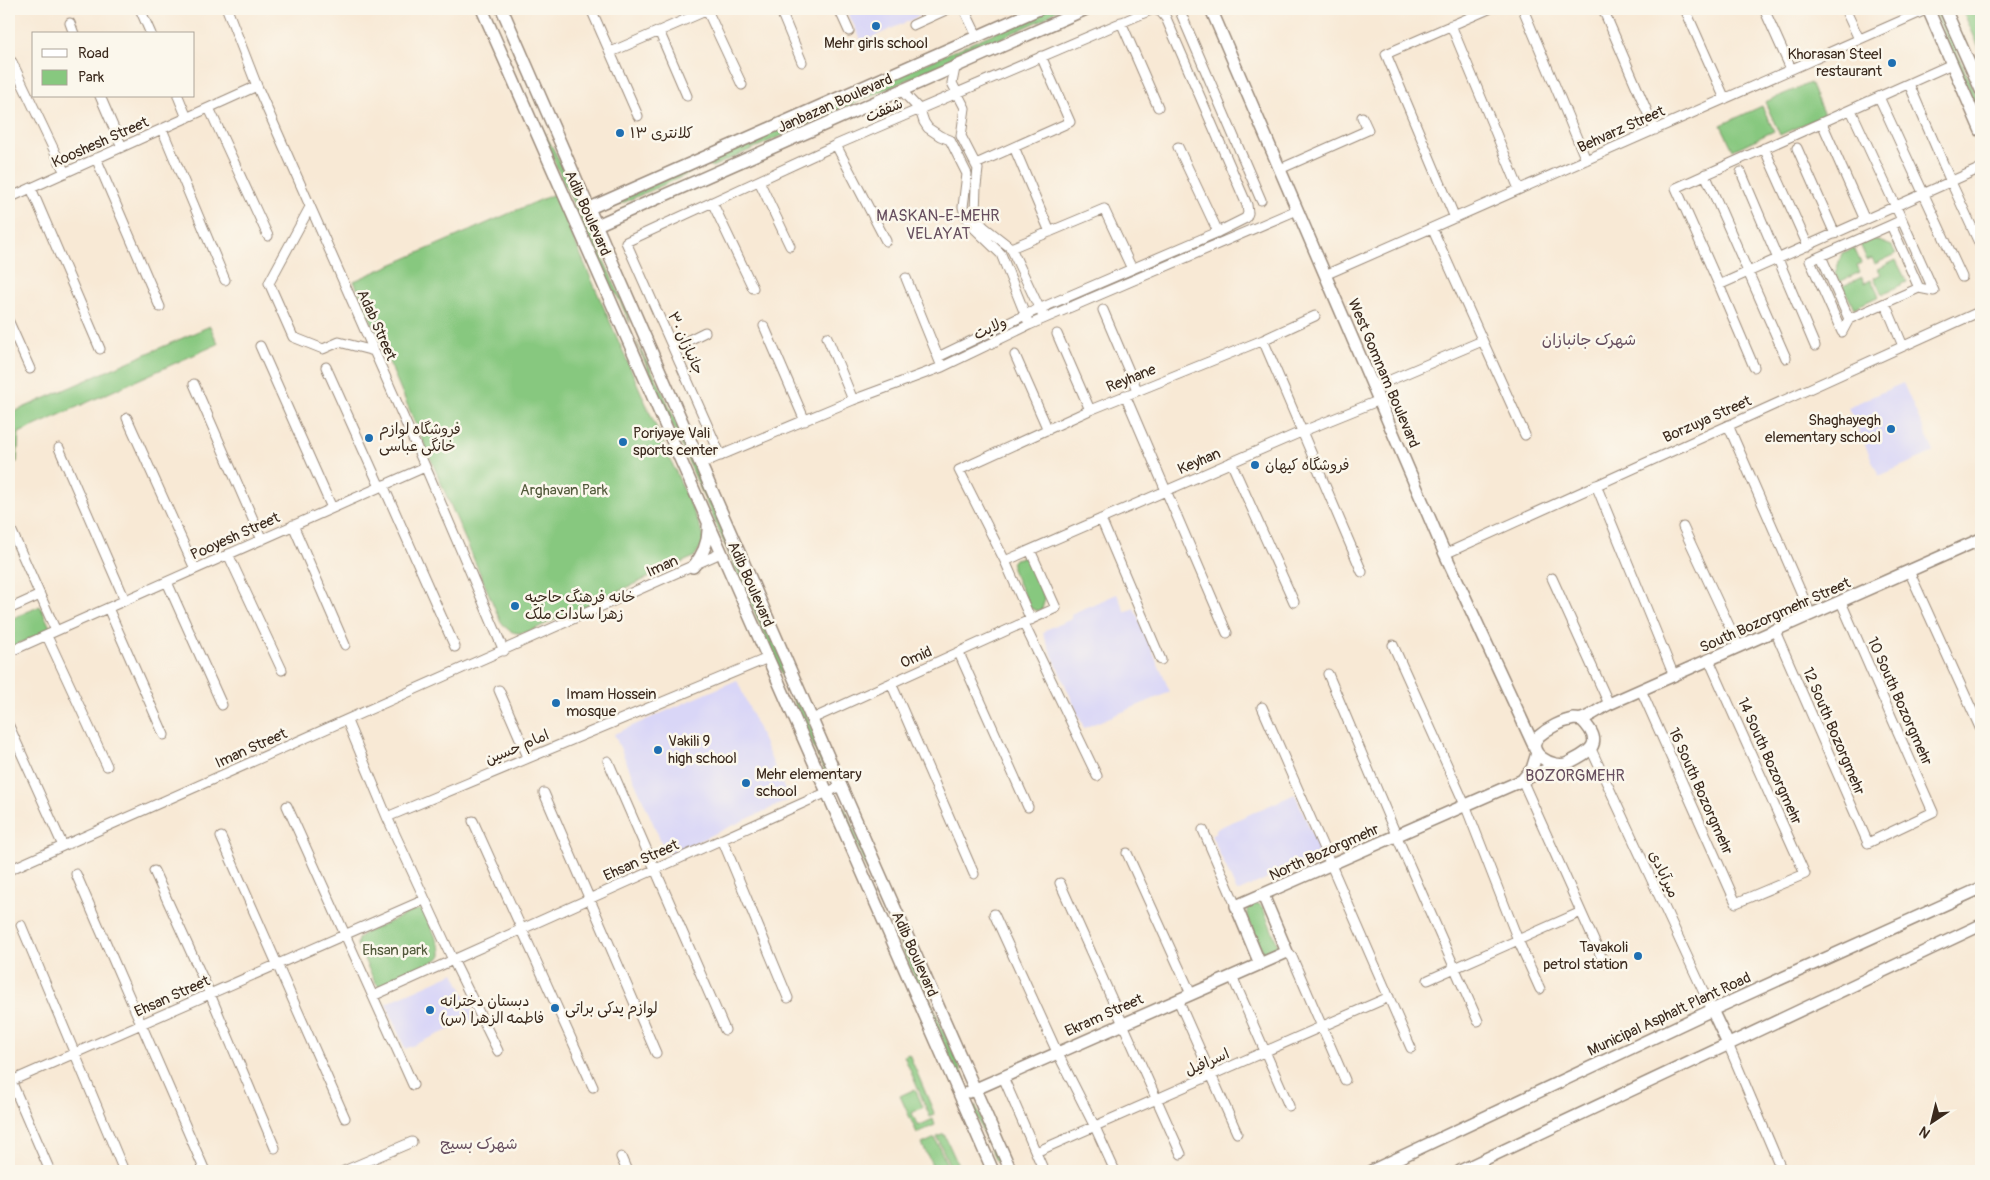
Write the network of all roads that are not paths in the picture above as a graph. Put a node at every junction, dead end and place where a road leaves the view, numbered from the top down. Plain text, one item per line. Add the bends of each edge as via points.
1 (140, 9) edge
2 (227, 9) edge
3 (482, 9) edge
4 (502, 9) edge
5 (591, 9) edge
6 (683, 9) edge
7 (708, 9) edge
8 (780, 9) edge
9 (840, 9) edge
10 (948, 9) edge
11 (964, 9) edge
12 (1039, 9) edge
13 (1154, 9) edge
14 (1179, 9) edge
15 (1211, 9) edge
16 (1489, 9) edge
17 (1523, 9) edge
18 (1603, 9) edge
19 (1685, 9) edge
20 (1764, 9) edge
21 (1845, 9) edge
22 (1928, 9) edge
23 (1945, 9) edge
24 (1081, 10) edge
25 (687, 19) junction
26 (1121, 22) junction
27 (70, 23) dead end
28 (1451, 25) junction
29 (913, 26) dead end
30 (659, 31) junction
31 (849, 31) dead end
32 (73, 32) edge
33 (150, 32) edge
34 (977, 36) junction
35 (1859, 39) junction
36 (611, 52) junction
37 (1041, 56) junction
38 (12, 62) dead end
39 (802, 62) dead end
40 (1952, 64) junction
41 (955, 68) junction
42 (1791, 69) junction
43 (1909, 84) junction
44 (257, 86) junction
45 (742, 86) dead end
46 (902, 90) junction
47 (1981, 90) edge
48 (958, 93) junction
49 (687, 96) dead end
50 (1879, 97) junction
51 (101, 98) edge
52 (179, 98) edge
53 (1725, 98) junction
54 (542, 100) junction
55 (1158, 107) dead end
56 (209, 108) junction
57 (524, 108) junction
58 (920, 110) junction
59 (1851, 110) junction
60 (638, 116) dead end
61 (1362, 116) dead end
62 (187, 118) junction
63 (1822, 123) junction
64 (162, 129) junction
65 (1655, 130) junction
66 (1981, 131) edge
67 (836, 145) junction
68 (122, 147) junction
69 (1014, 147) junction
70 (1178, 147) dead end
71 (1764, 148) junction
72 (1797, 148) dead end
73 (96, 158) junction
74 (698, 160) junction
75 (1586, 160) junction
76 (976, 164) junction
77 (1981, 168) edge
78 (1280, 170) junction
79 (1741, 172) dead end
80 (65, 173) junction
81 (1705, 174) junction
82 (704, 177) junction
83 (758, 181) junction
84 (1951, 182) junction
85 (31, 188) junction
86 (1519, 189) junction
87 (1924, 194) junction
88 (9, 198) edge
89 (1260, 200) dead end
90 (712, 202) junction
91 (310, 207) junction
92 (1896, 207) junction
93 (590, 208) junction
94 (1297, 210) junction
95 (1455, 218) junction
96 (1865, 220) junction
97 (1902, 220) junction
98 (597, 225) junction
99 (1891, 225) junction
100 (1432, 228) junction
101 (1050, 232) junction
102 (1218, 232) junction
103 (1835, 234) junction
104 (268, 236) dead end
105 (886, 241) dead end
106 (626, 242) joint
107 (790, 246) dead end
108 (1808, 246) junction
109 (1981, 247) edge
110 (1011, 248) junction
111 (1821, 256) junction
112 (1778, 259) junction
113 (1132, 269) junction
114 (1748, 272) junction
115 (1325, 275) junction
116 (1962, 277) dead end
117 (906, 278) dead end
118 (225, 280) dead end
119 (1719, 285) junction
120 (753, 288) dead end
121 (1919, 288) junction
122 (1885, 303) junction
123 (160, 307) dead end
124 (1040, 309) junction
125 (1103, 310) dead end
126 (1981, 310) edge
127 (1025, 315) junction
128 (1315, 316) dead end
129 (1044, 319) junction
130 (1849, 319) junction
131 (9, 322) edge
132 (1029, 325) junction
133 (764, 326) dead end
134 (641, 328) junction
135 (705, 332) dead end
136 (1057, 334) dead end
137 (627, 336) junction
138 (827, 337) dead end
139 (1263, 340) junction
140 (1482, 341) junction
141 (260, 346) dead end
142 (1815, 346) dead end
143 (1903, 346) junction
144 (673, 348) junction
145 (100, 349) dead end
146 (374, 351) junction
147 (1015, 355) dead end
148 (938, 358) junction
149 (1786, 358) dead end
150 (326, 367) dead end
151 (942, 367) junction
152 (1754, 367) dead end
153 (30, 369) dead end
154 (194, 384) dead end
155 (1374, 386) junction
156 (1137, 390) junction
157 (1125, 395) junction
158 (853, 400) junction
159 (1380, 400) junction
160 (1090, 410) junction
161 (127, 418) dead end
162 (805, 421) junction
163 (1728, 425) junction
164 (1048, 430) junction
165 (1301, 432) junction
166 (1525, 435) dead end
167 (59, 448) dead end
168 (721, 456) junction
169 (1231, 462) junction
170 (700, 464) junction
171 (425, 466) junction
172 (1596, 485) junction
173 (381, 486) junction
174 (1166, 491) junction
175 (332, 508) junction
176 (1102, 519) junction
177 (707, 520) junction
178 (293, 525) junction
179 (9, 526) edge
180 (1683, 527) dead end
181 (262, 540) junction
182 (1980, 544) edge
183 (1030, 550) junction
184 (721, 553) junction
185 (228, 554) junction
186 (1445, 554) junction
187 (1005, 562) junction
188 (693, 567) junction
189 (195, 569) junction
190 (1909, 571) junction
191 (1362, 572) dead end
192 (1552, 578) dead end
193 (167, 582) junction
194 (40, 595) junction
195 (125, 600) junction
196 (1294, 602) dead end
197 (1841, 602) junction
198 (108, 608) junction
199 (9, 609) edge
200 (1811, 615) junction
201 (1027, 622) junction
202 (56, 631) junction
203 (1776, 631) junction
204 (1227, 633) dead end
205 (47, 636) junction
206 (345, 645) dead end
207 (1393, 645) dead end
208 (455, 647) dead end
209 (1739, 647) junction
210 (504, 651) junction
211 (9, 652) edge
212 (959, 653) junction
213 (768, 658) junction
214 (1161, 660) dead end
215 (1709, 660) junction
216 (282, 670) dead end
217 (1328, 674) dead end
218 (1674, 676) junction
219 (891, 683) junction
220 (499, 690) dead end
221 (1641, 690) junction
222 (1609, 704) junction
223 (222, 705) dead end
224 (1262, 707) dead end
225 (812, 719) junction
226 (1581, 719) junction
227 (347, 720) junction
228 (9, 726) edge
229 (1981, 730) edge
230 (164, 735) dead end
231 (1536, 749) junction
232 (1591, 749) junction
233 (528, 757) junction
234 (608, 761) dead end
235 (1558, 765) junction
236 (106, 766) dead end
237 (1097, 776) dead end
238 (1522, 780) junction
239 (840, 786) junction
240 (827, 792) junction
241 (544, 793) dead end
242 (287, 806) dead end
243 (1466, 806) junction
244 (1028, 807) dead end
245 (387, 817) junction
246 (473, 821) dead end
247 (1203, 830) dead end
248 (221, 836) dead end
249 (1396, 837) junction
250 (722, 839) junction
251 (1868, 843) joint
252 (64, 846) junction
253 (1127, 853) dead end
254 (1332, 865) junction
255 (655, 869) junction
256 (9, 870) edge
257 (154, 871) dead end
258 (76, 874) dead end
259 (974, 874) dead end
260 (1060, 883) dead end
261 (1981, 888) edge
262 (1263, 895) junction
263 (590, 899) junction
264 (424, 900) junction
265 (1736, 903) joint
266 (1236, 906) junction
267 (1581, 912) junction
268 (994, 914) dead end
269 (21, 925) dead end
270 (1981, 925) edge
271 (522, 929) junction
272 (347, 935) junction
273 (1518, 940) junction
274 (1287, 952) junction
275 (452, 960) junction
276 (1604, 963) dead end
277 (278, 964) junction
278 (1260, 964) junction
279 (1455, 968) junction
280 (1232, 976) junction
281 (1428, 980) dead end
282 (1540, 989) dead end
283 (210, 994) junction
284 (1191, 994) junction
285 (373, 996) junction
286 (1389, 997) junction
287 (788, 998) dead end
288 (1178, 1000) junction
289 (1712, 1010) junction
290 (1478, 1021) dead end
291 (1124, 1023) junction
292 (142, 1024) junction
293 (1322, 1027) junction
294 (725, 1030) dead end
295 (1728, 1044) junction
296 (1411, 1048) dead end
297 (498, 1051) dead end
298 (1057, 1052) junction
299 (1265, 1052) junction
300 (656, 1053) dead end
301 (76, 1054) junction
302 (1210, 1076) junction
303 (1003, 1077) junction
304 (10, 1080) edge
305 (1346, 1080) dead end
306 (413, 1085) dead end
307 (593, 1086) dead end
308 (974, 1090) junction
309 (960, 1096) junction
310 (1156, 1100) junction
311 (1289, 1106) dead end
312 (345, 1118) dead end
313 (1095, 1127) junction
314 (1237, 1133) dead end
315 (412, 1142) dead end
316 (275, 1148) dead end
317 (1036, 1152) junction
318 (1181, 1154) dead end
319 (621, 1157) dead end
320 (50, 1171) edge
321 (124, 1171) edge
322 (205, 1171) edge
323 (344, 1171) edge
324 (627, 1171) edge
325 (993, 1171) edge
326 (1011, 1171) edge
327 (1044, 1171) edge
328 (1115, 1171) edge
329 (1371, 1171) edge
330 (1460, 1171) edge
331 (1782, 1171) edge

1 - 33 street
2 - 44 street, Adab Street
3 - 57 main road, Adib Boulevard
4 - 54 main road, Adib Boulevard
5 - 36 street
6 - 25 street
7 - 25 street
7 - 45 street
8 - 39 street
9 - 31 street
10 - 29 street
11 - 34 street
12 - 34 main road, Janbazan Boulevard
13 - 26 street, شفقت
13 - 102 street via 1166,18 1247,205 1246,218
14 - 89 street
15 - 78 main road, West Gomnam Boulevard
16 - 28 street
17 - 75 street
18 - 65 street
19 - 53 street
20 - 42 street
21 - 35 street
22 - 35 street, Behvarz Street
22 - 40 main road
23 - 47 main road
24 - 41 main road, Janbazan Boulevard
25 - 30 street
26 - 37 street, شفقت
26 - 55 street
27 - 32 street
28 - 86 street
28 - 95 street via 1386,54
30 - 36 street
30 - 49 street
34 - 74 main road, Janbazan Boulevard
35 - 42 street, Behvarz Street
36 - 60 street
37 - 48 street, شفقت
37 - 69 street via 1070,122
38 - 80 street
40 - 43 street
40 - 66 main road
41 - 46 main road, Janbazan Boulevard
41 - 48 street via 952,83
42 - 53 street, Behvarz Street
43 - 50 street
43 - 84 street
44 - 56 street, Kooshesh Street
44 - 91 street, Adab Street
46 - 58 street
46 - 82 main road, Janbazan Boulevard
48 - 58 street, شفقت
48 - 76 street via 965,108 961,136
50 - 59 street
50 - 87 street
51 - 68 street
52 - 62 street
53 - 65 street, Behvarz Street
54 - 57 main road
54 - 93 main road, Adib Boulevard
56 - 62 street, Kooshesh Street
56 - 104 street
57 - 137 main road, Adib Boulevard
58 - 67 street, شفقت
58 - 127 street via 928,128 950,140 967,174 965,215 1001,254
59 - 63 street
59 - 92 street
61 - 78 street via 1368,130
62 - 64 street, Kooshesh Street
63 - 71 street
63 - 96 street
64 - 68 street, Kooshesh Street
64 - 118 street
65 - 75 street, Behvarz Street
67 - 83 street, شفقت
67 - 105 street
68 - 73 street, Kooshesh Street
69 - 76 street
69 - 101 street
70 - 102 street
71 - 81 street
71 - 108 street
72 - 103 street
73 - 80 street, Kooshesh Street
73 - 123 street
74 - 82 main road
74 - 93 main road, Janbazan Boulevard
75 - 86 street, Behvarz Street
76 - 110 street via 975,213 978,221
77 - 84 street
78 - 94 main road, West Gomnam Boulevard
79 - 112 street
80 - 85 street, Kooshesh Street
81 - 114 street
81 - 119 street via 1676,188
82 - 98 main road, Janbazan Boulevard
83 - 90 street, شفقت
83 - 107 street
84 - 87 street
84 - 109 street
85 - 88 street, Kooshesh Street
85 - 145 street
86 - 95 street, Behvarz Street
87 - 92 street
87 - 116 street
90 - 106 street, شفقت
90 - 120 street
91 - 146 street, Adab Street
91 - 146 street via 269,283 294,337 323,349 339,342
92 - 96 street
92 - 97 street
93 - 98 main road, Adib Boulevard
94 - 115 main road, West Gomnam Boulevard
94 - 129 street, ولایت
95 - 100 street, Behvarz Street
96 - 103 street
97 - 99 street
97 - 121 street via 1934,291
98 - 134 main road, Adib Boulevard
99 - 111 street
99 - 121 street
100 - 115 street, Behvarz Street
100 - 140 street
101 - 110 street
101 - 113 street via 1104,209
102 - 113 street
103 - 108 street
106 - 144 street, جانبازان ۳۰
108 - 112 street
110 - 124 street
111 - 130 street
111 - 130 street via 1810,261 1842,332
112 - 114 street
112 - 142 street
113 - 124 street
114 - 119 street
114 - 149 street
115 - 155 main road, West Gomnam Boulevard
117 - 148 street
119 - 152 street
121 - 122 street
122 - 130 street
122 - 143 street
124 - 127 street
124 - 129 street
125 - 156 street
126 - 143 street, Borzuya Street
127 - 132 street
127 - 148 street
128 - 139 street, Reyhane
129 - 132 street, ولایت
131 - 153 street
132 - 151 street, ولایت
133 - 162 street
134 - 137 main road
134 - 170 main road, Adib Boulevard
135 - 144 street
136 - 160 street
137 - 177 main road, Adib Boulevard
138 - 158 street
139 - 156 street, Reyhane
139 - 165 street
140 - 155 street
140 - 166 street
141 - 175 street
143 - 163 street, Borzuya Street
144 - 168 street, جانبازان ۳۰
146 - 171 street, Adab Street
147 - 164 street
148 - 151 street
150 - 173 street
151 - 158 street, ولایت
154 - 181 street
155 - 159 main road, West Gomnam Boulevard
156 - 157 street, Reyhane
157 - 160 street, Reyhane
157 - 174 street
158 - 162 street, ولایت
159 - 165 street, Keyhan
159 - 186 main road, West Gomnam Boulevard
160 - 164 street, Reyhane
161 - 189 street
162 - 168 street, ولایت
163 - 172 street, Borzuya Street
163 - 200 street
164 - 187 street, Reyhane via 958,470
165 - 169 street, Keyhan
165 - 191 street
167 - 195 street
168 - 170 street, ولایت
169 - 174 street, Keyhan
169 - 196 street
170 - 225 main road, Adib Boulevard
171 - 173 street, Pooyesh Street
171 - 210 street, Adab Street
172 - 186 street, Borzuya Street
172 - 218 street
173 - 175 street, Pooyesh Street
173 - 208 street
174 - 176 street, Keyhan
174 - 204 street
175 - 178 street, Pooyesh Street
176 - 183 street, Keyhan
176 - 214 street
177 - 184 main road, Adib Boulevard
177 - 188 main road via 707,541
178 - 181 street, Pooyesh Street
178 - 206 street
179 - 194 street
180 - 209 street
181 - 185 street, Pooyesh Street
182 - 190 main road, South Bozorgmehr Street
183 - 187 street
183 - 201 street, Omid via 1056,608
184 - 188 street, Iman
184 - 213 main road, Adib Boulevard
185 - 189 street, Pooyesh Street
185 - 216 street
186 - 231 main road, West Gomnam Boulevard
187 - 201 street
188 - 210 street, Iman
189 - 193 street, Pooyesh Street
190 - 197 main road, South Bozorgmehr Street
190 - 229 street
192 - 222 street
193 - 195 street, Pooyesh Street
193 - 223 street
194 - 199 street
194 - 202 street
195 - 198 street, Pooyesh Street
197 - 200 main road, South Bozorgmehr Street
197 - 251 street, 10 South Bozorgmehr via 1933,812
198 - 202 street, Pooyesh Street
198 - 230 street
200 - 203 main road, South Bozorgmehr Street
201 - 212 street, Omid
201 - 237 street
202 - 205 street, Pooyesh Street
203 - 209 main road, South Bozorgmehr Street
203 - 251 street, 12 South Bozorgmehr
205 - 211 street, Pooyesh Street
205 - 236 street
207 - 243 street
209 - 215 main road, South Bozorgmehr Street
210 - 227 street, Iman Street
212 - 219 street, Omid
212 - 244 street
213 - 233 street, امام حسین
213 - 240 main road, Adib Boulevard
215 - 218 main road, South Bozorgmehr Street
215 - 265 street, 14 South Bozorgmehr via 1805,874
217 - 249 street
218 - 221 main road, South Bozorgmehr Street
219 - 225 street, Omid
219 - 259 street
220 - 233 street
221 - 222 main road, South Bozorgmehr Street
221 - 265 street, 16 South Bozorgmehr
222 - 226 main road, South Bozorgmehr Street
224 - 254 street
225 - 239 main road, Adib Boulevard
226 - 231 main road via 1562,723 1544,732 1537,738
226 - 232 main road via 1592,731
227 - 245 street
227 - 252 street, Iman Street
228 - 252 street
231 - 235 main road via 1548,762
231 - 238 main road via 1532,769
232 - 235 main road via 1584,756
232 - 289 street, میرآبادی
233 - 245 street, امام حسین
234 - 255 street
235 - 238 main road, North Bozorgmehr
238 - 243 main road, North Bozorgmehr
238 - 267 street
239 - 240 street, Ehsan Street
239 - 308 main road, Adib Boulevard
240 - 250 street, Ehsan Street
240 - 309 main road, Adib Boulevard
241 - 263 street
242 - 272 street
243 - 249 main road, North Bozorgmehr
243 - 273 street
245 - 264 street
246 - 271 street
247 - 266 street
248 - 277 street
249 - 254 main road, North Bozorgmehr
249 - 279 street
250 - 255 street, Ehsan Street
250 - 287 street
252 - 256 street, Iman Street
253 - 284 street
254 - 262 main road, North Bozorgmehr
254 - 286 street
255 - 263 street, Ehsan Street
255 - 294 street
257 - 283 street
258 - 292 street
260 - 291 street
261 - 289 main road, Municipal Asphalt Plant Road
262 - 266 main road
262 - 274 main road
263 - 271 street, Ehsan Street
263 - 300 street
264 - 272 street, Ehsan Street
264 - 275 street
266 - 278 main road
267 - 273 street
267 - 276 street
268 - 298 street
269 - 301 street
270 - 295 main road
271 - 275 street, Ehsan Street
271 - 307 street
272 - 277 street, Ehsan Street
272 - 285 street
273 - 279 street
273 - 282 street
274 - 278 main road, Ekram Street
274 - 293 street
275 - 285 street, Ehsan Street
275 - 297 street
277 - 283 street, Ehsan Street
277 - 312 street
278 - 280 main road, Ekram Street
279 - 281 street
279 - 290 street
280 - 284 main road, Ekram Street
280 - 299 street
283 - 292 street, Ehsan Street
283 - 316 street
284 - 288 main road, Ekram Street
285 - 306 street
286 - 293 street, اسرافیل
286 - 296 street
288 - 291 main road, Ekram Street
288 - 302 street
289 - 295 main road
289 - 329 main road, Municipal Asphalt Plant Road
291 - 298 main road, Ekram Street
291 - 310 street
292 - 301 street, Ehsan Street
292 - 322 street
293 - 299 street, اسرافیل
293 - 305 street
295 - 330 main road
295 - 331 street
298 - 303 main road, Ekram Street
298 - 313 street
299 - 302 street, اسرافیل
299 - 311 street
301 - 304 street, Ehsan Street
301 - 321 street
302 - 310 street, اسرافیل
302 - 314 street
303 - 308 main road, Ekram Street
303 - 317 street
304 - 320 street
308 - 309 main road, Ekram Street
308 - 326 main road, Adib Boulevard
309 - 325 main road, Adib Boulevard
310 - 313 street, اسرافیل
310 - 318 street
313 - 317 street, اسرافیل
313 - 328 street
315 - 323 street
317 - 327 street
319 - 324 street

